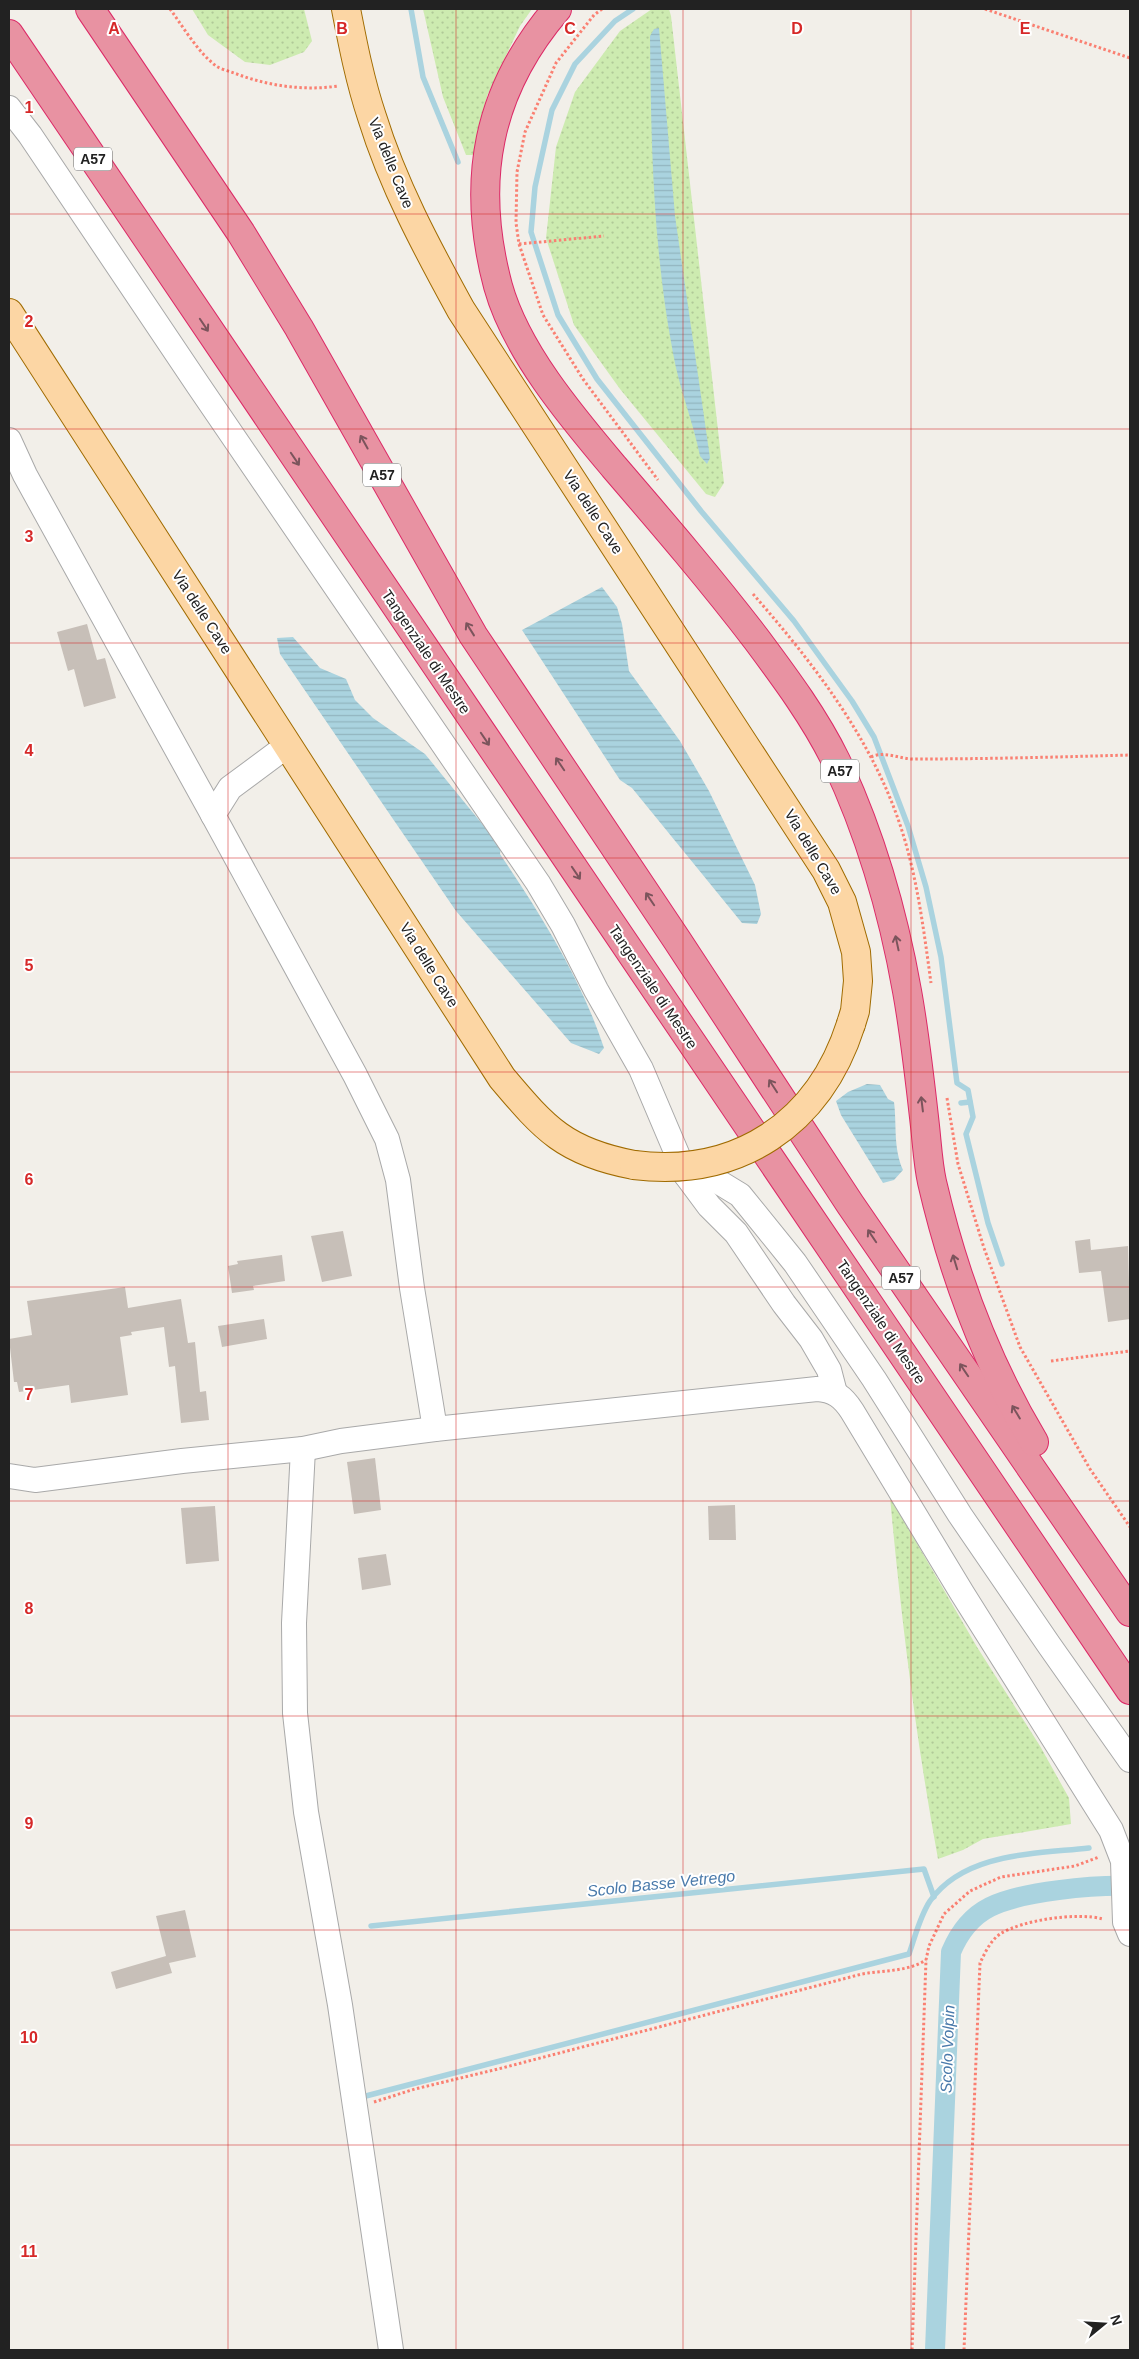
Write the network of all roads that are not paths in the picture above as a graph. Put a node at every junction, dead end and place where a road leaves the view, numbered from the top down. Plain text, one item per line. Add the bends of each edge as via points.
1 (90, 9) edge
2 (346, 9) edge
3 (557, 9) edge
4 (9, 34) edge
5 (9, 60) edge
6 (9, 108) edge
7 (177, 284) junction
8 (9, 312) edge
9 (9, 440) edge
10 (288, 745) junction
11 (213, 815) junction
12 (686, 1175) junction
13 (835, 1393) junction
14 (435, 1429) junction
15 (303, 1449) junction
16 (9, 1476) edge
17 (1130, 1605) edge
18 (1130, 1612) edge
19 (1130, 1690) edge
20 (1130, 1760) edge
21 (1124, 1850) edge
22 (1126, 1923) edge
23 (391, 2350) edge

18 -> 1 highway, A57 via 850,1204 473,635 299,328 241,233
2 - 10 main road, Via delle Cave, bridge via 372,117 400,190 461,310 750,750 833,884 848,919 858,967 857,997 851,1024 836,1062 819,1091 801,1112 770,1137 734,1156 694,1166 654,1167 605,1160 564,1140 538,1121 502,1078
17 -> 3 highway, A57 via 1011,1403 969,1309 931,1177 907,991 892,922 870,844 835,761 807,708 727,601 569,413 515,329 500,292 488,245 484,207 491,136 496,113 522,57
4 - 7 highway, A57
5 - 7 highway, A57 via 61,137
6 - 12 street via 538,883 642,1069
7 -> 19 highway, Tangenziale di Mestre / A57
8 - 10 main road, Via delle Cave
9 - 11 street
10 - 11 street via 230,788
11 - 14 street via 387,1140 398,1180
12 - 13 street via 709,1206 736,1233 811,1339 829,1370
12 - 20 street via 717,1181 740,1195 795,1263 1048,1646
13 - 14 street via 817,1389
13 - 21 street via 852,1411
14 - 15 street
15 - 16 street via 35,1480
15 - 23 street via 294,1623 295,1714 306,1812 337,1987
21 - 22 street

